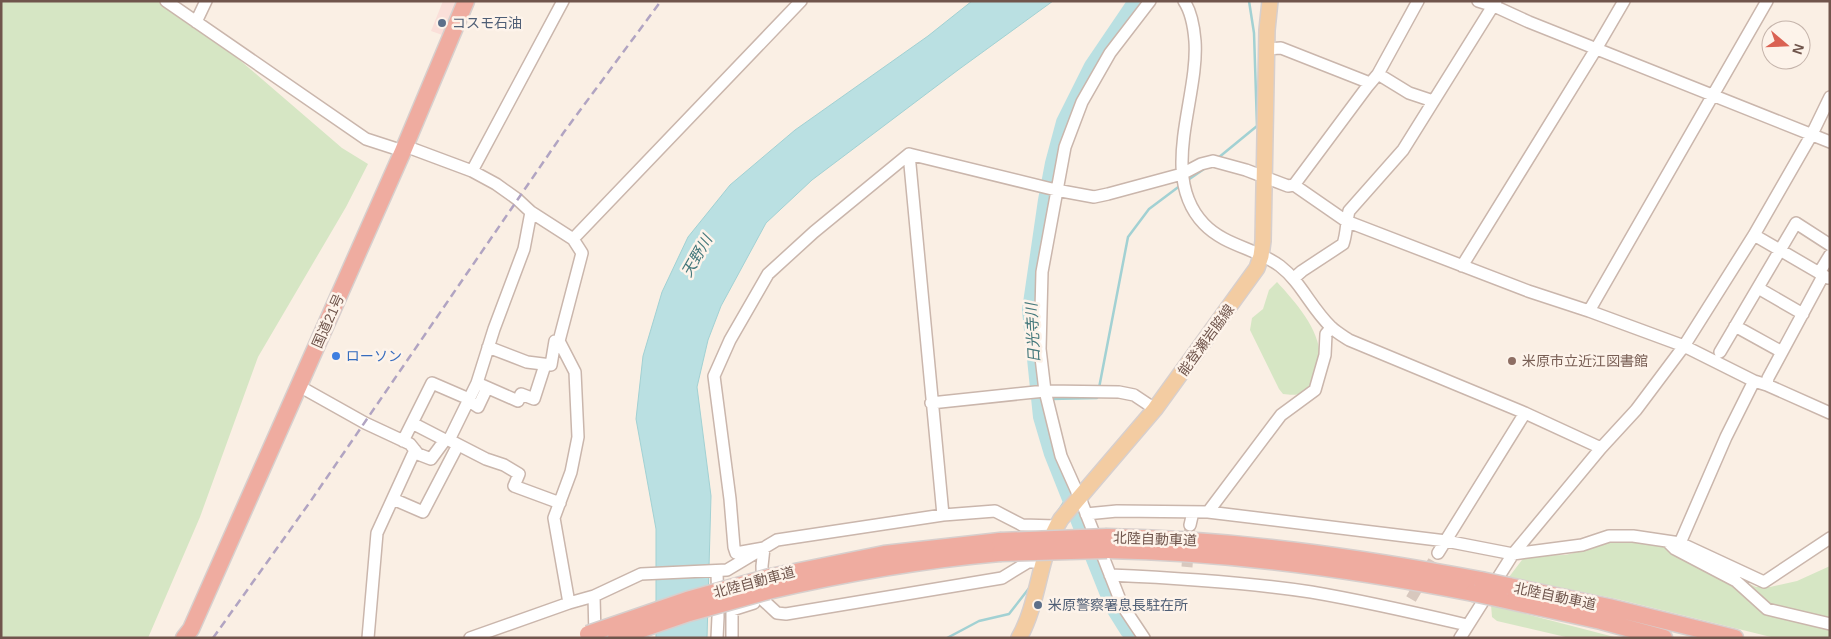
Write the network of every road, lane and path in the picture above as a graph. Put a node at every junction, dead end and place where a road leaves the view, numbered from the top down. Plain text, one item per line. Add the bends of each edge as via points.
1 (166, 1) edge
2 (206, 1) edge
3 (466, 1) edge
4 (563, 1) edge
5 (801, 1) edge
6 (1150, 1) edge
7 (1184, 1) edge
8 (1270, 1) edge
9 (1418, 1) edge
10 (1478, 1) edge
11 (1624, 1) edge
12 (1767, 1) edge
13 (1495, 4) edge
14 (196, 22) junction
15 (1266, 48) junction
16 (1596, 49) junction
17 (1374, 78) junction
18 (1712, 96) junction
19 (1830, 97) edge
20 (1433, 101) junction
21 (1812, 134) junction
22 (1830, 142) edge
23 (404, 148) junction
24 (909, 154) junction
25 (472, 171) junction
26 (1182, 174) junction
27 (1264, 176) junction
28 (1294, 185) junction
29 (1055, 190) junction
30 (531, 212) junction
31 (1346, 221) junction
32 (1754, 235) junction
33 (573, 239) junction
34 (1830, 245) edge
35 (1779, 250) junction
36 (1830, 255) edge
37 (1261, 256) junction
38 (1462, 266) junction
39 (1824, 276) edge
40 (1294, 278) junction
41 (1758, 288) junction
42 (1589, 311) junction
43 (1803, 314) junction
44 (1735, 326) junction
45 (1331, 328) junction
46 (559, 341) junction
47 (1684, 346) junction
48 (488, 347) junction
49 (1720, 352) dead end
50 (1782, 352) junction
51 (545, 365) junction
52 (1754, 381) junction
53 (1766, 385) junction
54 (299, 386) junction
55 (482, 386) junction
56 (1045, 391) junction
57 (469, 400) junction
58 (931, 403) junction
59 (1155, 409) junction
60 (1525, 413) junction
61 (1830, 413) edge
62 (412, 423) junction
63 (403, 441) junction
64 (451, 441) junction
65 (1601, 448) junction
66 (415, 450) junction
67 (392, 499) junction
68 (1078, 499) junction
69 (560, 503) junction
70 (1193, 512) junction
71 (1208, 512) junction
72 (1086, 514) junction
73 (943, 516) junction
74 (1190, 525) tunnel mouth
75 (1056, 526) junction
76 (1830, 538) edge
77 (1446, 541) junction
78 (1667, 541) junction
79 (1680, 543) junction
80 (764, 548) junction
81 (1438, 552) tunnel mouth
82 (1513, 554) junction
83 (1044, 562) junction
84 (718, 571) junction
85 (1110, 575) junction
86 (767, 589) junction
87 (1505, 592) junction
88 (594, 596) junction
89 (1411, 599) tunnel mouth
90 (569, 603) junction
91 (1405, 610) junction
92 (1830, 624) edge
93 (1468, 625) junction
94 (587, 636) edge
95 (184, 638) edge
96 (368, 638) edge
97 (470, 638) edge
98 (616, 638) edge
99 (717, 638) edge
100 (732, 638) edge
101 (1019, 638) edge
102 (1144, 638) edge
103 (1460, 638) edge
104 (1664, 638) edge
105 (1735, 638) edge

1 - 14 street
2 - 14 street
3 - 23 highway, 国道21号
4 - 25 street
5 - 33 street
6 - 29 street via 1110,53 1082,102 1065,147
7 - 26 street via 1194,30 1196,52 1182,149
8 - 15 main road, 能登瀬岩脇線
9 - 17 street
10 - 13 street
11 - 16 street
12 - 18 street
13 - 16 street via 1529,22
13 - 20 street
14 - 23 street via 366,139
15 - 17 street via 1281,48
15 - 27 main road, 能登瀬岩脇線
16 - 18 street
16 - 38 street
17 - 20 street
17 - 28 street
18 - 21 street
18 - 42 street
19 - 21 street
20 - 31 street via 1403,150 1349,211
21 - 22 street
21 - 32 street
23 - 25 street
23 - 54 highway, 国道21号
24 - 29 street
24 - 58 street
24 - 80 street via 768,274 730,340 714,376 734,547 736,553
25 - 30 street via 518,199
26 - 27 street via 1213,161
26 - 29 street via 1094,196
26 - 37 street via 1186,193 1204,224 1231,243
27 - 28 street via 1288,186
27 - 37 main road, 能登瀬岩脇線
28 - 31 street
29 - 56 street via 1042,272 1040,349
30 - 33 street
30 - 48 street via 524,249
31 - 38 street
31 - 40 street via 1344,244
32 - 35 street
32 - 47 street
33 - 46 street via 582,253
34 - 35 street via 1796,223
35 - 39 street
35 - 41 street
36 - 39 street
37 - 40 street
37 - 59 main road, 能登瀬岩脇線 via 1257,268
38 - 42 street
39 - 43 street
40 - 45 street
41 - 43 street
41 - 44 street
42 - 47 street
43 - 50 street
44 - 49 street
44 - 50 street
45 - 60 street via 1349,340
45 - 71 street via 1326,334 1325,355 1315,390 1281,414
46 - 51 street via 554,341 552,365
46 - 69 street via 575,372 578,437
47 - 52 street
47 - 65 street via 1636,410
48 - 51 street via 527,362
48 - 55 street
50 - 53 street
51 - 55 street via 534,399 521,394 518,401
52 - 53 street
52 - 79 street
53 - 61 street
54 - 63 street via 365,424
54 - 95 highway, 国道21号 via 191,629
55 - 57 street
56 - 58 street
56 - 59 street via 1119,392 1134,395
56 - 68 street via 1061,456
57 - 62 street via 432,383
57 - 64 street
58 - 73 street
59 - 68 main road, 能登瀬岩脇線
60 - 65 street
60 - 77 street
62 - 63 street
62 - 64 street
63 - 66 street
64 - 66 street via 431,459
64 - 67 street via 423,512
64 - 69 street via 518,474 514,486
65 - 82 street
66 - 67 street
67 - 96 street via 377,534
68 - 72 street
68 - 75 main road, 能登瀬岩脇線
69 - 90 street via 554,518
70 - 71 street
70 - 72 street
70 - 74 street
71 - 77 street
72 - 85 street
73 - 75 street via 995,511 1022,525
73 - 80 street via 777,540
75 - 83 main road, 能登瀬岩脇線
76 - 79 street via 1764,582
77 - 81 street
77 - 82 street
78 - 79 street
78 - 82 street via 1609,536 1582,545
78 - 92 street via 1674,550 1736,581 1767,609
80 - 84 street via 727,570
80 - 86 street via 762,566
82 - 93 street
83 - 86 street via 1028,562 1002,578 786,614 777,613
83 - 101 main road, 能登瀬岩脇線 via 1030,613
84 - 88 street via 640,574
84 - 99 street
85 - 91 street via 1187,573
85 - 102 street via 1122,605
86 - 87 highway, 北陸自動車道, bridge via 884,554 1107,544 1275,561
86 - 94 highway, 北陸自動車道, bridge via 687,600
86 - 98 highway, 北陸自動車道, bridge
86 - 100 street via 732,610
87 - 104 highway, 北陸自動車道
87 - 105 highway, 北陸自動車道 via 1609,607
88 - 90 street
88 - 94 street
89 - 91 street
90 - 97 street
91 - 93 street
93 - 103 street

